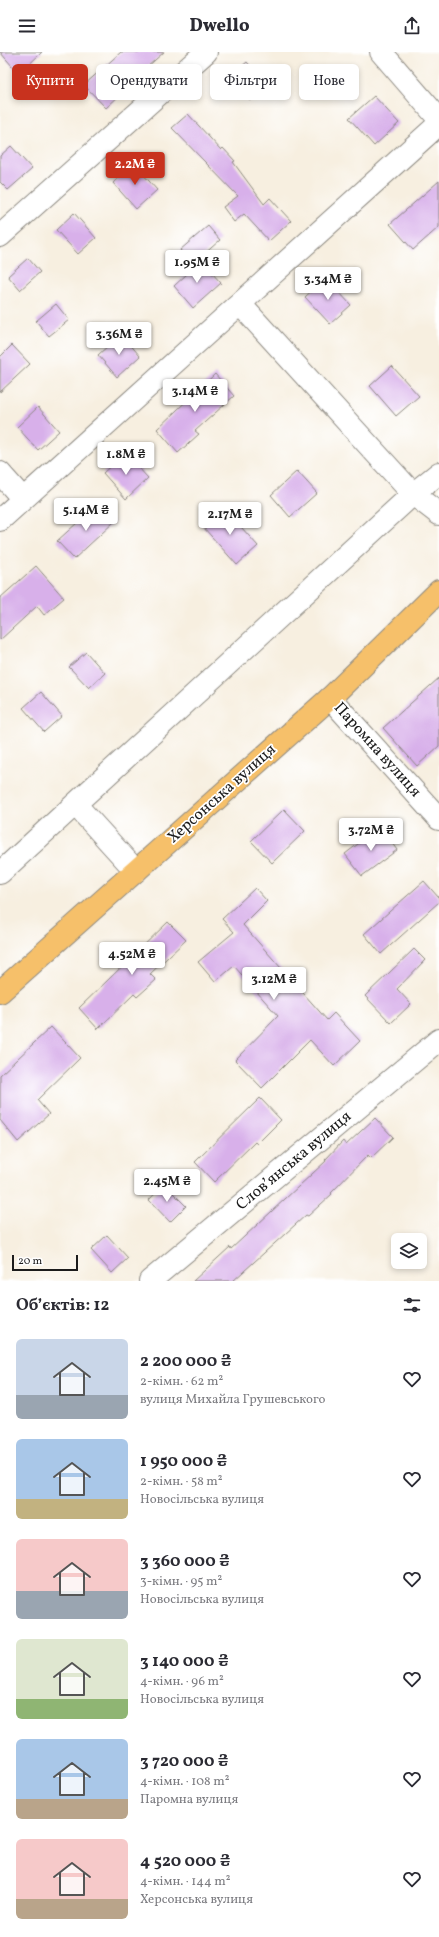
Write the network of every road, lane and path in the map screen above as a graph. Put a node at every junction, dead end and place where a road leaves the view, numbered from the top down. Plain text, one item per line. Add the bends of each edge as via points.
1 (206, 52) edge
2 (381, 52) edge
3 (439, 119) edge
4 (439, 124) edge
5 (0, 236) edge
6 (240, 304) junction
7 (0, 473) edge
8 (439, 473) edge
9 (413, 494) junction
10 (23, 499) junction
11 (439, 514) edge
12 (0, 520) edge
13 (439, 590) edge
14 (330, 698) junction
15 (75, 804) junction
16 (439, 819) edge
17 (136, 871) junction
18 (0, 873) edge
19 (0, 992) edge
20 (439, 1040) edge
21 (150, 1281) edge

1 - 5 street
2 - 3 street
4 - 6 street
6 - 9 street
6 - 10 street
7 - 10 street
8 - 9 street
9 - 11 street
9 - 15 street
10 - 12 street
13 - 14 main road, Херсонська вулиця
14 - 16 street, Паромна вулиця
14 - 17 main road, Херсонська вулиця
15 - 17 street
15 - 18 street
17 - 19 main road, Херсонська вулиця
20 - 21 street, Словʼянська вулиця

